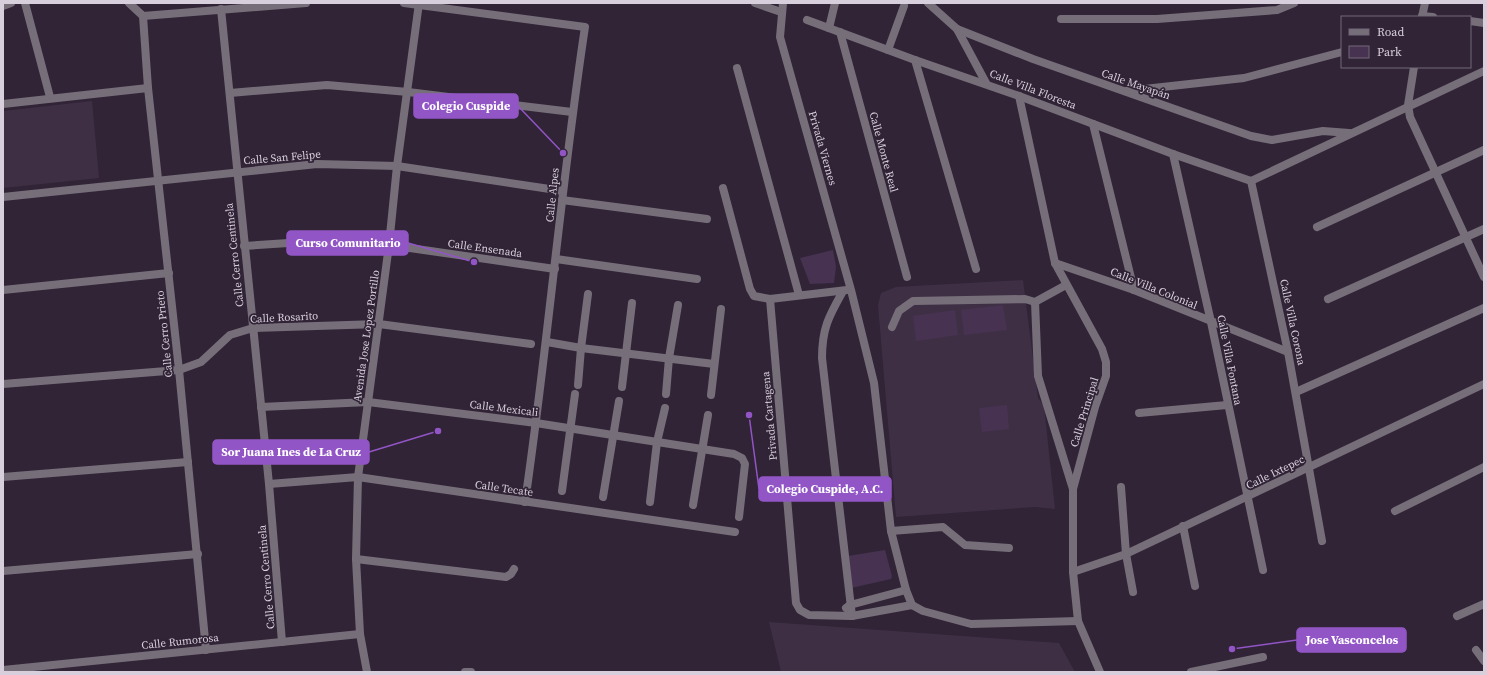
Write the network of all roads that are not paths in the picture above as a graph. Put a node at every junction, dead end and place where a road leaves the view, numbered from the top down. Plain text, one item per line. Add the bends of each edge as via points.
1 (11, 3) edge
2 (25, 3) edge
3 (129, 3) edge
4 (306, 3) edge
5 (404, 3) edge
6 (755, 3) edge
7 (783, 3) edge
8 (835, 3) edge
9 (928, 3) edge
10 (1294, 3) edge
11 (1425, 3) edge
12 (419, 4) edge
13 (3, 6) edge
14 (904, 6) dead end
15 (221, 9) junction
16 (781, 12) junction
17 (143, 16) junction
18 (1422, 16) edge
19 (1061, 18) dead end
20 (807, 20) dead end
21 (1471, 21) edge
22 (1484, 23) edge
23 (830, 28) junction
24 (957, 29) junction
25 (840, 32) junction
26 (888, 50) junction
27 (1341, 52) edge
28 (915, 60) junction
29 (737, 68) dead end
30 (1414, 68) edge
31 (1484, 71) edge
32 (986, 83) junction
33 (148, 88) junction
34 (1123, 91) junction
35 (408, 92) junction
36 (230, 93) junction
37 (1019, 96) junction
38 (50, 97) junction
39 (3, 104) edge
40 (1408, 105) junction
41 (572, 112) junction
42 (1092, 124) junction
43 (1349, 133) junction
44 (1484, 150) edge
45 (1174, 154) junction
46 (397, 166) junction
47 (237, 172) junction
48 (1435, 172) junction
49 (159, 182) junction
50 (1251, 182) junction
51 (723, 188) dead end
52 (563, 196) junction
53 (3, 197) edge
54 (706, 219) dead end
55 (1317, 227) dead end
56 (1484, 229) edge
57 (1466, 238) junction
58 (389, 245) junction
59 (244, 246) junction
60 (556, 259) junction
61 (1055, 263) junction
62 (555, 269) junction
63 (976, 269) dead end
64 (169, 273) junction
65 (907, 277) dead end
66 (1484, 277) edge
67 (697, 279) dead end
68 (1066, 285) junction
69 (3, 290) edge
70 (851, 290) junction
71 (1134, 290) junction
72 (843, 291) junction
73 (588, 294) dead end
74 (799, 295) junction
75 (770, 299) junction
76 (1328, 299) dead end
77 (1034, 302) junction
78 (632, 303) dead end
79 (678, 305) dead end
80 (1484, 308) edge
81 (721, 309) dead end
82 (1211, 322) junction
83 (379, 324) junction
84 (892, 327) dead end
85 (252, 328) junction
86 (546, 342) junction
87 (531, 344) dead end
88 (581, 348) junction
89 (625, 352) junction
90 (1288, 352) junction
91 (669, 358) junction
92 (714, 364) junction
93 (179, 370) junction
94 (3, 384) edge
95 (1484, 384) edge
96 (578, 385) dead end
97 (622, 387) dead end
98 (1296, 392) junction
99 (575, 394) dead end
100 (666, 394) dead end
101 (710, 395) dead end
102 (619, 401) dead end
103 (368, 402) junction
104 (1227, 405) junction
105 (261, 407) junction
106 (665, 408) dead end
107 (1139, 412) dead end
108 (708, 415) dead end
109 (536, 423) junction
110 (569, 428) junction
111 (612, 435) junction
112 (657, 442) junction
113 (702, 449) junction
114 (188, 462) junction
115 (1484, 467) edge
116 (1309, 468) junction
117 (3, 477) edge
118 (358, 477) junction
119 (269, 484) junction
120 (1121, 487) dead end
121 (1073, 489) junction
122 (562, 491) dead end
123 (603, 498) dead end
124 (1246, 498) junction
125 (525, 502) junction
126 (650, 502) dead end
127 (693, 505) dead end
128 (1395, 511) dead end
129 (739, 517) dead end
130 (1183, 526) junction
131 (891, 531) junction
132 (735, 532) dead end
133 (1322, 540) dead end
134 (1009, 548) dead end
135 (198, 554) junction
136 (1126, 554) junction
137 (356, 559) junction
138 (514, 569) dead end
139 (1262, 570) dead end
140 (3, 571) edge
141 (1073, 572) junction
142 (1195, 586) dead end
143 (906, 590) junction
144 (1133, 592) dead end
145 (1484, 604) edge
146 (850, 605) junction
147 (912, 605) junction
148 (838, 614) junction
149 (852, 616) junction
150 (1458, 616) dead end
151 (1078, 620) junction
152 (360, 634) junction
153 (282, 642) junction
154 (206, 650) junction
155 (1476, 650) dead end
156 (1263, 657) dead end
157 (1484, 662) edge
158 (3, 670) edge
159 (367, 672) edge
160 (465, 672) edge
161 (472, 672) edge
162 (1100, 672) edge
163 (1191, 672) edge

1 - 13 street
2 - 38 street
3 - 17 street
4 - 15 street
5 - 12 street
6 - 16 street
7 - 16 street, Privada Viernes
8 - 23 street
9 - 24 street, Calle Mayapán
10 - 19 street via 1277,10 1157,19
11 - 18 street
12 - 35 street, Avenida Jose Lopez Portillo
12 - 41 street, Calle Alpes via 585,27
14 - 26 street
15 - 17 street
15 - 36 street, Calle Cerro Centinela
16 - 70 street, Privada Viernes via 780,37
17 - 33 street, Calle Cerro Prieto
20 - 23 street, Calle Villa Floresta
21 - 22 street
23 - 25 street, Calle Villa Floresta
24 - 32 street
24 - 34 street, Calle Mayapán
25 - 26 street, Calle Villa Floresta
25 - 65 street, Calle Monte Real
26 - 28 street, Calle Villa Floresta
27 - 34 street via 1244,78
28 - 32 street, Calle Villa Floresta
28 - 63 street
29 - 74 street
30 - 40 street
31 - 40 street, Calle Mayapán
32 - 37 street, Calle Villa Floresta
33 - 38 street
33 - 49 street, Calle Cerro Prieto
34 - 43 street, Calle Mayapán via 1252,136 1272,140 1323,131
35 - 36 street via 327,85
35 - 41 street
35 - 46 street, Avenida Jose Lopez Portillo
36 - 47 street, Calle Cerro Centinela
37 - 42 street, Calle Villa Floresta
37 - 61 street, Calle Principal
38 - 39 street
40 - 43 street, Calle Mayapán
40 - 48 street via 1410,117
41 - 52 street, Calle Alpes
42 - 45 street, Calle Villa Floresta
42 - 71 street
43 - 50 street, Calle Mayapán
44 - 48 street
45 - 50 street, Calle Villa Floresta
45 - 82 street, Calle Villa Fontana
46 - 47 street, Calle San Felipe via 317,164
46 - 52 street, Calle San Felipe
46 - 58 street, Avenida Jose Lopez Portillo
47 - 49 street, Calle San Felipe
47 - 59 street, Calle Cerro Centinela
48 - 55 street
48 - 57 street
49 - 53 street, Calle San Felipe
49 - 64 street, Calle Cerro Prieto
50 - 90 street, Calle Villa Corona
51 - 75 street via 750,289 754,296
52 - 54 street, Calle San Felipe
52 - 60 street, Calle Alpes
56 - 57 street
57 - 66 street
57 - 76 street
58 - 59 street, Calle Ensenada via 319,241
58 - 62 street, Calle Ensenada
58 - 83 street, Avenida Jose Lopez Portillo
59 - 85 street, Calle Cerro Centinela
60 - 62 street, Calle Alpes
60 - 67 street
61 - 68 street, Calle Principal
61 - 71 street, Calle Villa Colonial
62 - 86 street, Calle Alpes
64 - 69 street
64 - 93 street, Calle Cerro Prieto
68 - 77 street
68 - 121 street, Calle Principal via 1102,349 1106,362 1106,376
70 - 72 street
70 - 131 street, Privada Viernes via 874,383
71 - 82 street, Calle Villa Colonial
72 - 74 street
72 - 146 street via 824,327 822,358
73 - 88 street
74 - 75 street
75 - 148 street, Privada Cartagena via 796,603 800,610 809,615
77 - 84 street via 1025,299 913,301 899,311
77 - 121 street via 1038,376
78 - 89 street
79 - 91 street
80 - 98 street
81 - 92 street
82 - 90 street, Calle Villa Colonial
82 - 104 street, Calle Villa Fontana
83 - 85 street, Calle Rosarito
83 - 87 street, Calle Rosarito
83 - 103 street, Avenida Jose Lopez Portillo
85 - 93 street, Calle Rosarito via 230,335 201,362
85 - 105 street, Calle Cerro Centinela
86 - 88 street
86 - 109 street, Calle Alpes
88 - 89 street
88 - 96 street
89 - 91 street
89 - 97 street
90 - 98 street, Calle Villa Corona
91 - 92 street
91 - 100 street
92 - 101 street
93 - 94 street, Calle Rosarito
93 - 114 street, Calle Cerro Prieto
95 - 116 street, Calle Ixtepec
98 - 116 street, Calle Villa Corona
99 - 110 street
102 - 111 street
103 - 105 street, Calle Mexicali
103 - 109 street, Calle Mexicali
103 - 118 street, Avenida Jose Lopez Portillo
104 - 107 street
104 - 124 street, Calle Villa Fontana
105 - 119 street, Calle Cerro Centinela
106 - 112 street
108 - 113 street
109 - 110 street, Calle Mexicali
109 - 125 street, Calle Alpes
110 - 111 street, Calle Mexicali
110 - 122 street
111 - 112 street, Calle Mexicali
111 - 123 street
112 - 113 street, Calle Mexicali
112 - 126 street
113 - 127 street
113 - 129 street, Calle Mexicali via 734,454 742,458 745,464
114 - 117 street
114 - 135 street, Calle Cerro Prieto
115 - 128 street
116 - 124 street, Calle Ixtepec
116 - 133 street, Calle Villa Corona
118 - 119 street, Calle Tecate
118 - 125 street, Calle Tecate
118 - 137 street, Avenida Jose Lopez Portillo
119 - 153 street, Calle Cerro Centinela
120 - 136 street
121 - 141 street, Calle Principal
124 - 130 street, Calle Ixtepec
124 - 139 street, Calle Villa Fontana
125 - 132 street, Calle Tecate
130 - 136 street, Calle Ixtepec
130 - 142 street
131 - 134 street via 943,527 965,545
131 - 143 street, Privada Viernes
135 - 140 street
135 - 154 street, Calle Cerro Prieto
136 - 141 street, Calle Ixtepec
136 - 144 street
137 - 138 street via 506,577
137 - 152 street, Avenida Jose Lopez Portillo
141 - 151 street, Calle Principal
143 - 146 street
143 - 147 street, Privada Viernes
145 - 150 street
146 - 148 street
146 - 149 street
147 - 149 street, Privada Cartagena
147 - 151 street via 922,611 971,624
148 - 149 street, Privada Cartagena
151 - 162 street, Calle Principal
152 - 153 street, Calle Rumorosa
152 - 159 street, Avenida Jose Lopez Portillo
153 - 154 street, Calle Rumorosa
154 - 158 street, Calle Rumorosa
155 - 157 street
156 - 163 street
160 - 161 street

